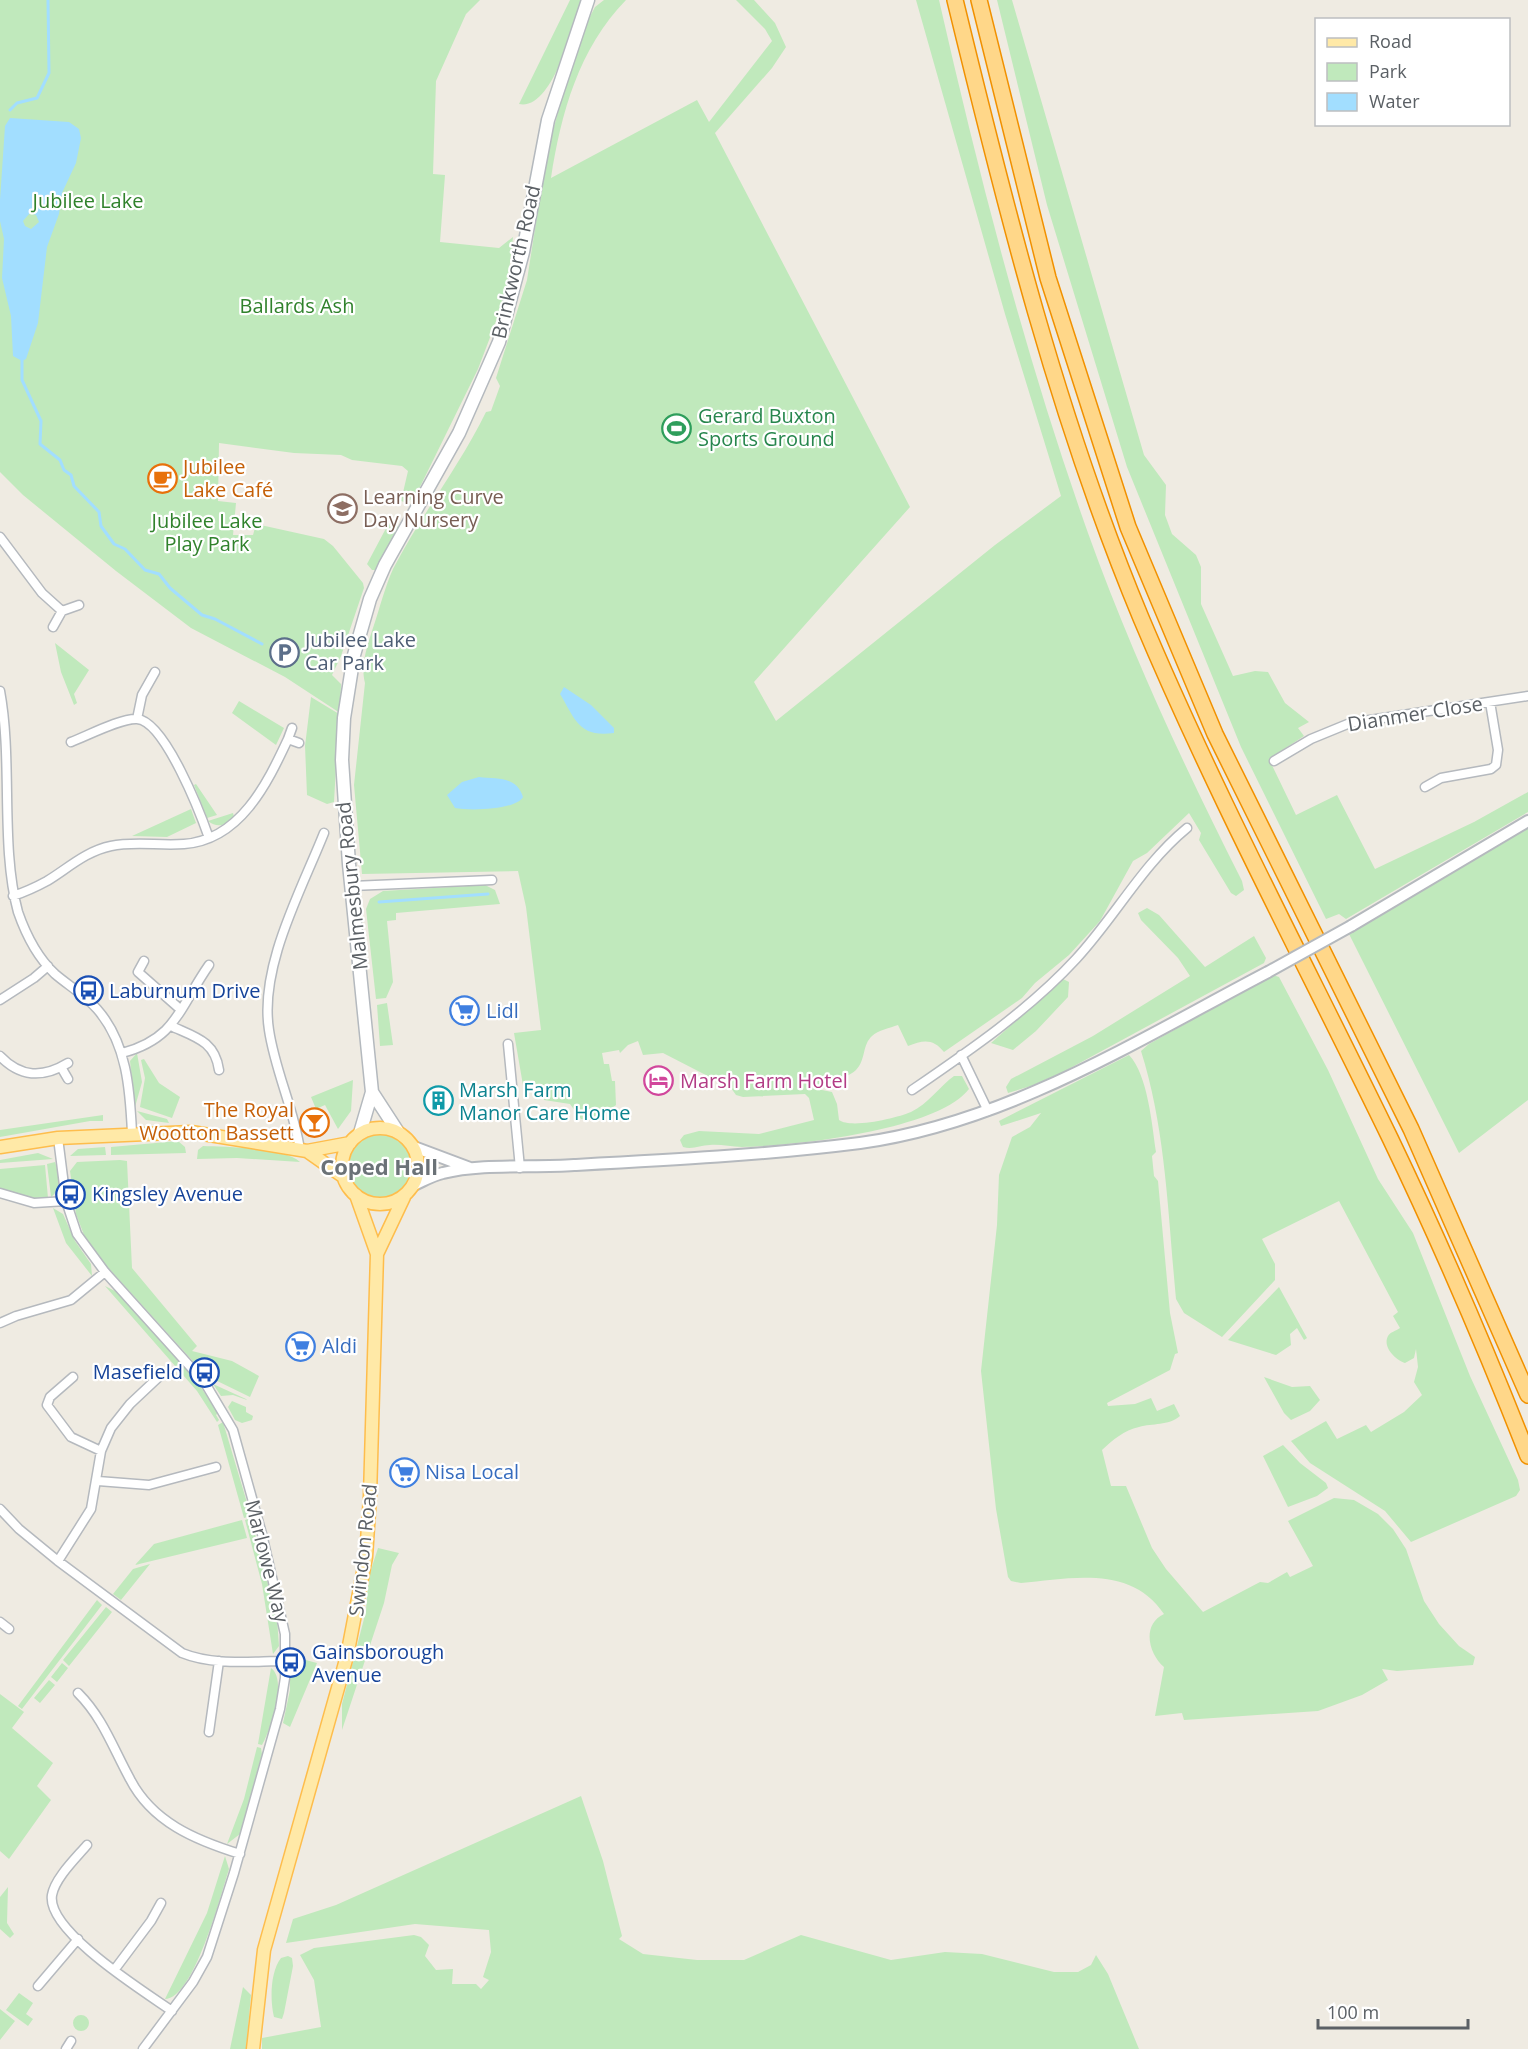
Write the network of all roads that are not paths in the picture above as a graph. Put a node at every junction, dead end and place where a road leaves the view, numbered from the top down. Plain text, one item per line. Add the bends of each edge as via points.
1 (588, 0) edge
2 (955, 0) edge
3 (979, 0) edge
4 (0, 537) edge
5 (79, 605) dead end
6 (62, 611) junction
7 (53, 627) dead end
8 (155, 672) dead end
9 (349, 679) joint
10 (0, 691) edge
11 (1528, 696) edge
12 (1490, 702) junction
13 (137, 719) junction
14 (292, 728) dead end
15 (288, 739) junction
16 (3, 740) edge
17 (71, 742) dead end
18 (299, 743) dead end
19 (1275, 761) dead end
20 (1425, 787) dead end
21 (1528, 821) edge
22 (1188, 828) dead end
23 (324, 833) dead end
24 (209, 838) junction
25 (492, 880) dead end
26 (352, 886) junction
27 (13, 896) junction
28 (144, 962) dead end
29 (209, 965) dead end
30 (48, 966) junction
31 (0, 1000) edge
32 (180, 1010) junction
33 (171, 1026) junction
34 (508, 1044) dead end
35 (122, 1053) junction
36 (961, 1055) junction
37 (0, 1056) edge
38 (219, 1070) dead end
39 (68, 1079) dead end
40 (912, 1090) dead end
41 (372, 1092) junction
42 (988, 1110) junction
43 (398, 1132) junction
44 (132, 1133) junction
45 (360, 1133) junction
46 (58, 1138) junction
47 (350, 1143) junction
48 (0, 1147) edge
49 (414, 1148) junction
50 (303, 1151) junction
51 (520, 1168) junction
52 (473, 1169) junction
53 (344, 1177) junction
54 (414, 1185) junction
55 (0, 1193) edge
56 (356, 1196) junction
57 (404, 1196) junction
58 (66, 1201) junction
59 (377, 1254) junction
60 (105, 1272) junction
61 (0, 1323) edge
62 (163, 1373) dead end
63 (73, 1377) dead end
64 (1528, 1395) edge
65 (101, 1451) junction
66 (1528, 1456) edge
67 (216, 1467) dead end
68 (98, 1481) junction
69 (0, 1509) edge
70 (58, 1561) junction
71 (0, 1622) edge
72 (9, 1629) dead end
73 (219, 1661) junction
74 (286, 1661) junction
75 (78, 1693) dead end
76 (209, 1732) dead end
77 (87, 1845) dead end
78 (240, 1854) junction
79 (161, 1903) dead end
80 (78, 1939) junction
81 (115, 1970) junction
82 (38, 1986) dead end
83 (172, 2011) junction
84 (143, 2049) edge
85 (253, 2049) edge

1 - 9 main road, Brinkworth Road via 548,120 523,252 499,342 459,433 377,582 361,626
2 - 66 highway via 1029,296 1098,505 1136,604 1227,810 1392,1143
3 - 64 highway via 1048,278 1128,527 1215,734 1411,1129
4 - 6 street via 42,593
5 - 6 street
6 - 7 street
8 - 13 street via 142,695
9 - 26 main road, Malmesbury Road via 342,760
10 - 16 street
11 - 12 street, Dianmer Close
12 - 19 street, Dianmer Close via 1350,723 1311,739
12 - 20 street via 1498,750 1496,765 1441,778
13 - 17 street
13 - 24 street via 154,730 185,777
14 - 15 street
15 - 18 street
15 - 24 street via 251,804 236,822
16 - 27 street
21 - 42 street, bridge via 1268,972 1116,1052
22 - 36 street via 1155,858 1074,961 1029,1003
23 - 50 street via 272,968 267,1008 272,1047
24 - 27 street via 186,844 110,846
25 - 26 street
26 - 41 main road, Malmesbury Road
27 - 30 street via 27,933
28 - 32 street via 138,972
29 - 32 street
30 - 31 street
30 - 35 street via 97,1009
32 - 33 street
33 - 35 street via 152,1043
33 - 38 street via 209,1044
34 - 51 street
35 - 44 street
36 - 40 street
36 - 42 street
37 - 39 street via 10,1066 28,1074 49,1072 64,1065
41 - 43 main road
41 - 45 main road
42 - 51 street via 937,1127 859,1143
43 - 45 main road via 379,1128
43 - 49 main road
44 - 46 main road
44 - 50 main road via 191,1132
45 - 47 main road
46 - 48 main road
46 - 58 street, Marlowe Way
47 - 50 main road
47 - 53 main road via 343,1159
49 - 52 street
49 - 54 main road via 419,1167
50 - 53 main road
51 - 52 street
52 - 54 street via 443,1173
53 - 56 main road
54 - 57 main road
55 - 58 street via 34,1203
56 - 57 main road via 380,1205
56 - 59 main road, Swindon Road
57 - 59 main road, Swindon Road
58 - 60 street, Marlowe Way via 77,1234
59 - 85 main road, Swindon Road via 370,1496 361,1589 347,1656 264,1950
60 - 61 street via 71,1300
60 - 74 street, Marlowe Way via 205,1383 233,1430 283,1620
62 - 65 street via 116,1420
63 - 65 street via 50,1397 47,1405 71,1437
65 - 68 street
67 - 68 street via 149,1485
68 - 70 street via 86,1519
69 - 70 street
70 - 73 street via 170,1646 192,1657
71 - 72 street
73 - 74 street
73 - 76 street
74 - 78 street, Marlowe Way via 280,1710
75 - 78 street via 100,1719 130,1780 150,1808 190,1836
77 - 80 street via 52,1895 54,1912
78 - 83 street, Marlowe Way via 207,1957
79 - 81 street
80 - 81 street
80 - 82 street
81 - 83 street
83 - 84 street, Marlowe Way

